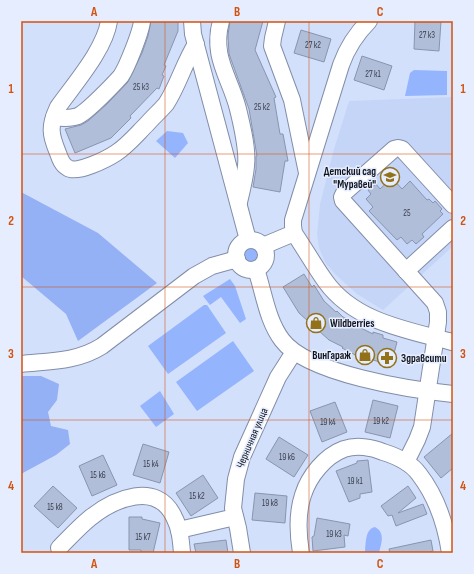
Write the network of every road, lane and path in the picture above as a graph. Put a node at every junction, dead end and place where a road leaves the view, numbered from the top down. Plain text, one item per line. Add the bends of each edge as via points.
1 (109, 21) edge
2 (142, 21) edge
3 (192, 21) edge
4 (221, 21) edge
5 (277, 21) edge
6 (369, 21) edge
7 (196, 44) junction
8 (54, 117) junction
9 (307, 175) junction
10 (453, 206) edge
11 (238, 207) junction
12 (453, 228) edge
13 (294, 233) junction
14 (248, 240) junction
15 (263, 246) junction
16 (237, 259) junction
17 (256, 269) junction
18 (406, 270) junction
19 (436, 337) junction
20 (453, 342) edge
21 (294, 352) junction
22 (432, 360) junction
23 (21, 364) edge
24 (427, 391) junction
25 (453, 394) edge
26 (406, 462) junction
27 (235, 516) junction
28 (180, 530) junction
29 (59, 548) dead end
30 (182, 553) edge
31 (242, 553) edge
32 (301, 553) edge
33 (450, 553) edge

1 - 8 street via 99,49 58,107
2 - 8 street via 120,76 87,110 77,116
3 - 7 street
4 - 11 street via 217,37 218,50 237,107 246,154
5 - 9 street via 272,46 291,96
6 - 9 street via 345,55
7 - 8 street via 165,105 115,154 82,169 68,168 62,163 53,141 51,129
7 - 11 street
9 - 13 street via 293,220
10 - 18 street via 402,149 398,148 344,193 344,201
11 - 14 street
12 - 18 street
13 - 15 street
13 - 19 street via 327,283 352,306 382,322
14 - 15 street via 257,241
14 - 16 street via 239,246
15 - 17 street via 265,260
16 - 17 street via 242,267
16 - 23 street via 212,266 194,276 90,354
17 - 21 street via 274,327 282,341
18 - 19 street via 437,307
19 - 20 street
19 - 22 street
20 - 22 street
21 - 24 street via 332,370 374,382
21 - 27 street, Черничная улица via 278,377 242,458 233,495
22 - 24 street
24 - 25 street
24 - 26 street via 422,427
26 - 32 street via 378,449 361,447 345,449 319,466 303,496 300,520
26 - 33 street via 419,473 436,501
27 - 28 street
27 - 31 street, Черничная улица
28 - 29 street via 174,516 159,500 136,495 124,498 90,518
28 - 30 street

